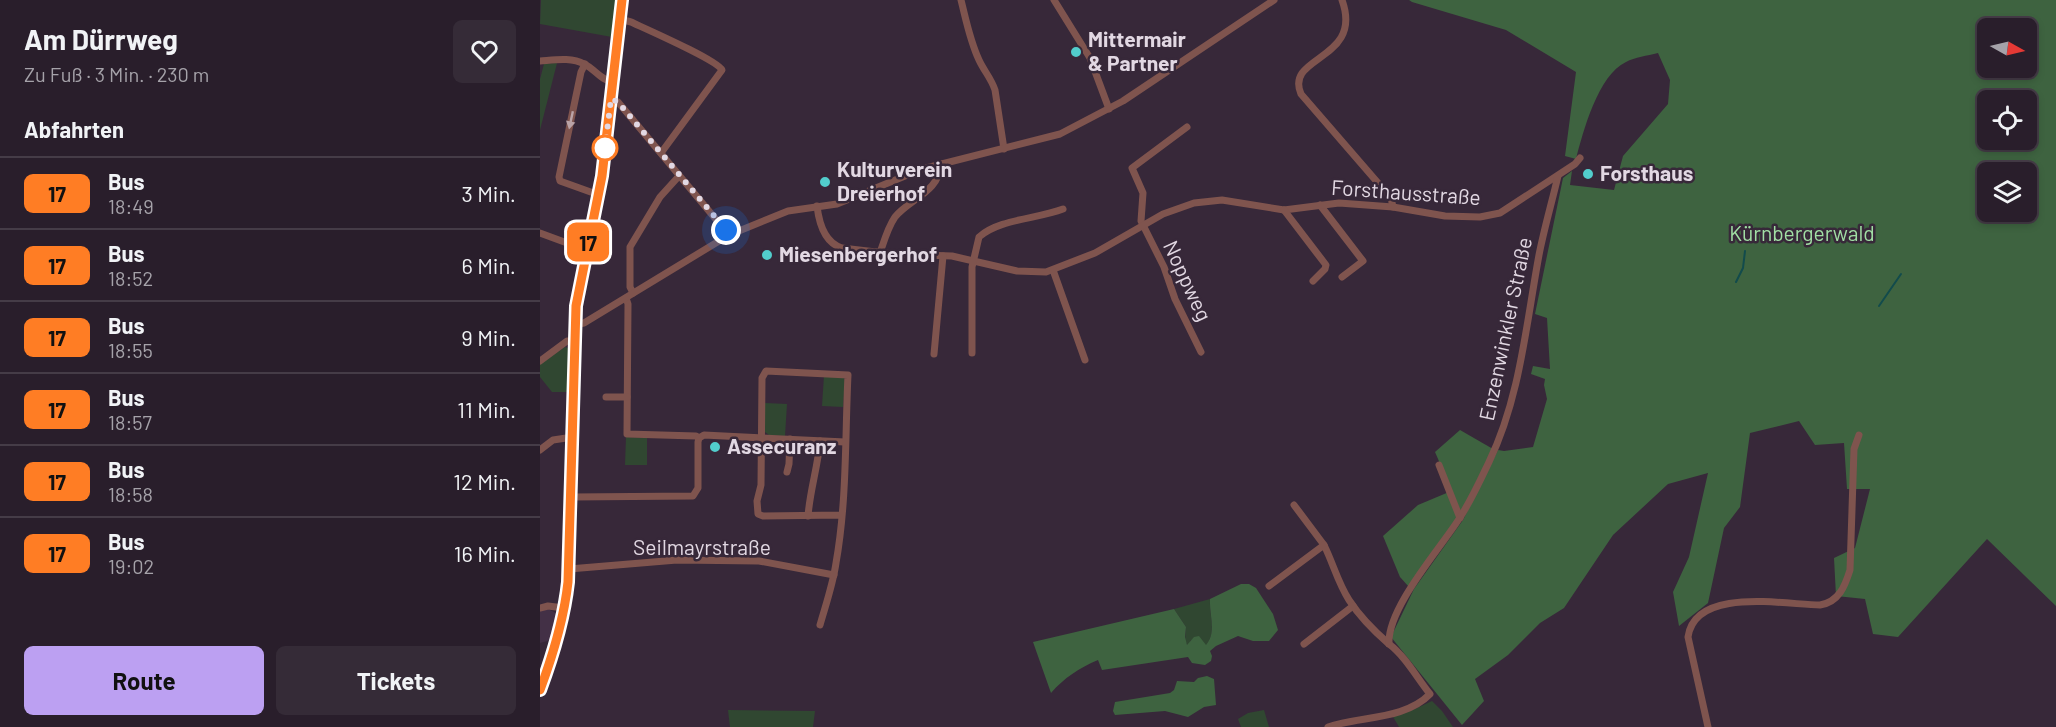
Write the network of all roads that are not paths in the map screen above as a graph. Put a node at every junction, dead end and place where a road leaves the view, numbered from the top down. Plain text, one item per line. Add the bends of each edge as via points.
1 (622, 0) edge
2 (961, 0) edge
3 (1054, 0) edge
4 (1274, 0) edge
5 (1342, 0) edge
6 (620, 19) junction
7 (540, 61) edge
8 (585, 64) junction
9 (613, 82) junction
10 (611, 99) junction
11 (1109, 109) junction
12 (1187, 126) dead end
13 (1004, 148) junction
14 (661, 153) junction
15 (1580, 158) dead end
16 (940, 164) junction
17 (679, 176) junction
18 (1558, 176) junction
19 (599, 195) junction
20 (1320, 205) junction
21 (817, 206) junction
22 (1393, 207) junction
23 (1063, 209) dead end
24 (1284, 210) junction
25 (1143, 225) junction
26 (540, 233) edge
27 (729, 235) junction
28 (586, 250) junction
29 (880, 253) junction
30 (943, 256) junction
31 (973, 260) junction
32 (1053, 270) junction
33 (1342, 276) dead end
34 (1313, 281) dead end
35 (629, 296) junction
36 (574, 325) junction
37 (574, 341) junction
38 (1201, 352) dead end
39 (972, 353) dead end
40 (934, 354) dead end
41 (1085, 360) dead end
42 (540, 361) edge
43 (606, 397) dead end
44 (627, 397) junction
45 (1859, 435) dead end
46 (573, 437) junction
47 (699, 438) junction
48 (762, 438) junction
49 (789, 439) junction
50 (820, 441) junction
51 (845, 442) junction
52 (540, 450) edge
53 (1439, 465) dead end
54 (787, 472) dead end
55 (572, 497) junction
56 (1294, 505) dead end
57 (841, 515) junction
58 (808, 516) junction
59 (1460, 518) junction
60 (1324, 545) junction
61 (569, 569) junction
62 (834, 575) junction
63 (1269, 586) dead end
64 (1353, 606) junction
65 (540, 608) edge
66 (564, 608) junction
67 (820, 625) dead end
68 (1304, 644) dead end
69 (1389, 644) junction
70 (540, 689) edge
71 (1328, 727) edge
72 (1708, 727) edge

1 - 6 street
2 - 13 street via 973,47 995,90
3 - 11 street via 1090,58
4 - 11 street
5 - 22 street via 1347,18 1343,36 1303,72 1299,89 1391,198
6 - 9 street
6 - 14 street via 699,55 722,70
7 - 8 street via 571,60
8 - 9 street
8 -> 19 street via 559,177 560,181
9 - 10 street
10 - 14 street via 618,102
10 - 19 street
11 - 13 street via 1060,134
12 - 25 street via 1132,168 1143,193
13 - 16 street
14 - 17 street
15 - 18 street, Forsthausstraße
16 - 21 street via 848,201
16 - 29 street via 934,185 893,220
17 - 27 street
17 - 35 street via 660,197 630,247
18 - 22 street, Forsthausstraße via 1500,213 1480,217 1445,216
18 - 59 street, Enzenwinkler Straße via 1504,426
19 - 28 street
20 - 22 street, Forsthausstraße
20 - 24 street, Forsthausstraße
20 - 33 street, Forsthausstraße via 1363,261
21 - 27 street via 788,211
21 - 29 street, Forsthausstraße via 831,243
23 - 31 street via 983,234 977,241
24 - 25 street, Forsthausstraße via 1214,200 1177,208
24 - 34 street via 1326,264
25 - 32 street, Forsthausstraße via 1095,253
25 - 38 street, Noppweg
26 - 28 street
27 - 35 street
28 - 36 street
29 - 30 street, Forsthausstraße
30 - 31 street, Forsthausstraße
30 - 40 street
31 - 32 street, Forsthausstraße via 1017,271
31 - 39 street
32 - 41 street
35 - 36 street
35 - 44 street
36 - 37 street
37 - 42 street via 567,341
37 - 46 street
43 - 44 street
44 - 47 street via 627,434
45 - 72 street via 1854,449 1850,570 1838,596 1820,605 1727,604 1703,614 1691,629 1689,638
46 - 52 street via 553,440
46 - 55 street
47 - 48 street
47 - 55 street via 698,486 693,496
48 - 49 street
48 - 51 street via 762,378 766,371 777,370 848,375
48 - 58 street via 758,514
49 - 50 street
49 - 54 street
50 - 51 street
50 - 58 street
51 - 57 street
53 - 59 street
55 - 61 street
56 - 60 street
57 - 58 street
57 - 62 street
59 - 69 street, Enzenwinkler Straße via 1410,588 1390,629
60 - 63 street
60 - 64 street
61 - 62 street, Seilmayrstraße via 677,560 759,561
61 - 66 street
62 - 67 street
64 - 68 street
64 - 69 street
65 - 66 street
66 - 70 street
69 - 71 street via 1430,694 1406,710

